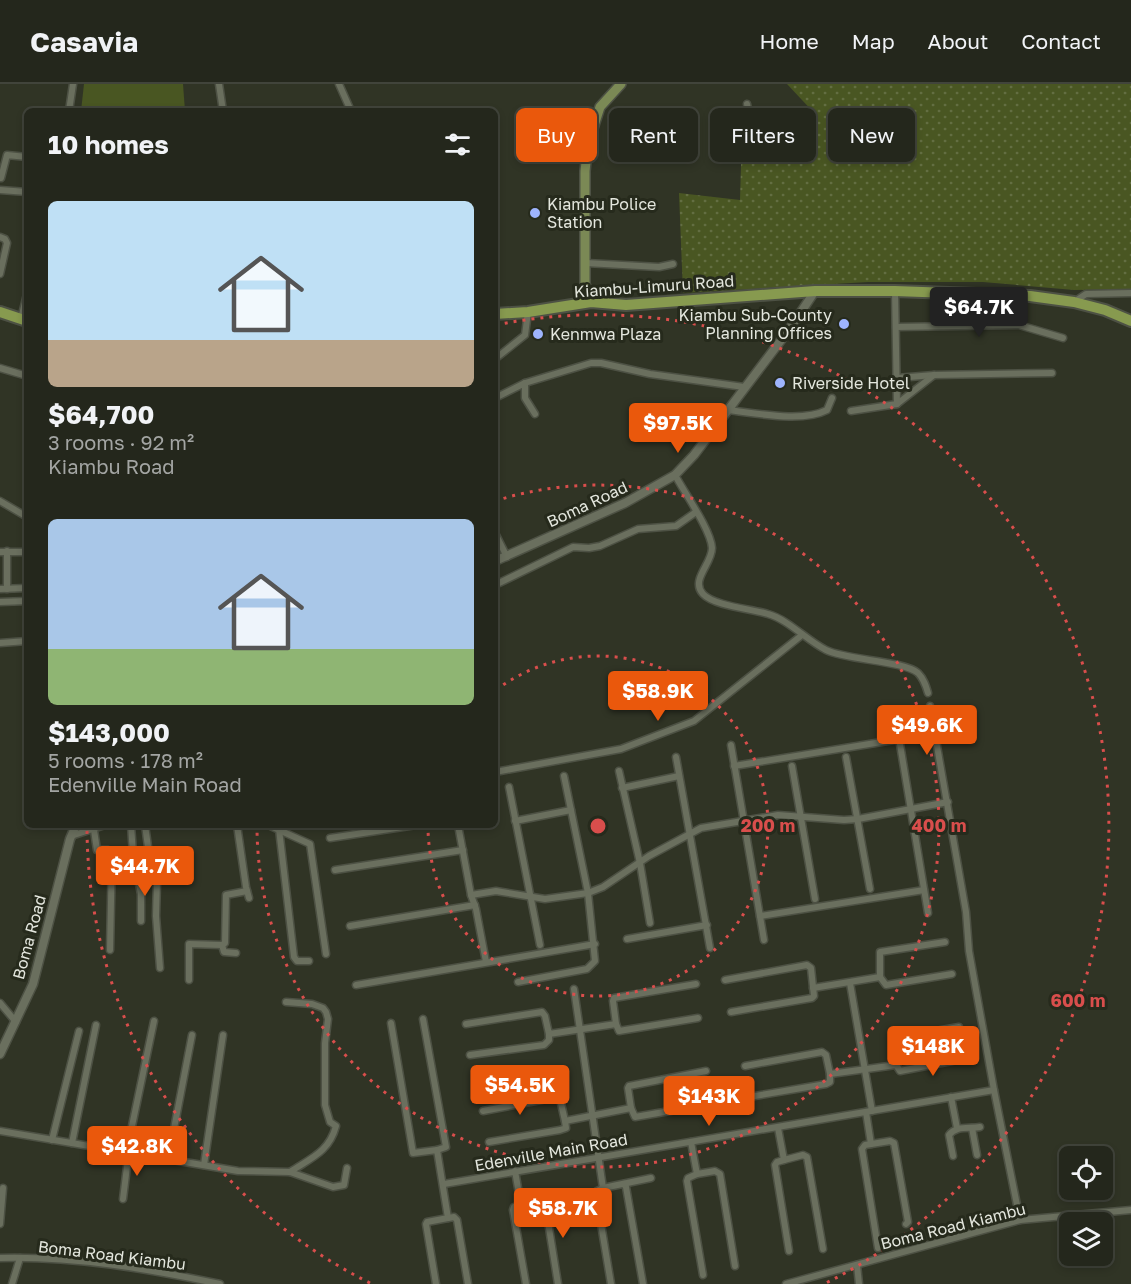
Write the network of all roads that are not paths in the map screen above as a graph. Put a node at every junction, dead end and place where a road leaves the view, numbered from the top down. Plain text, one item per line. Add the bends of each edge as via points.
1 (73, 84) edge
2 (219, 84) edge
3 (339, 84) edge
4 (621, 84) edge
5 (747, 104) dead end
6 (69, 108) edge
7 (223, 108) edge
8 (350, 108) edge
9 (748, 108) edge
10 (24, 157) edge
11 (1, 178) edge
12 (0, 190) edge
13 (24, 192) edge
14 (0, 237) edge
15 (585, 263) junction
16 (673, 264) dead end
17 (0, 274) edge
18 (815, 291) junction
19 (896, 291) junction
20 (1131, 293) edge
21 (591, 302) junction
22 (1074, 302) junction
23 (0, 312) edge
24 (528, 312) junction
25 (498, 314) edge
26 (24, 320) edge
27 (1131, 321) edge
28 (896, 327) junction
29 (1063, 338) dead end
30 (498, 357) edge
31 (0, 369) edge
32 (1052, 373) dead end
33 (24, 375) edge
34 (934, 375) junction
35 (897, 378) junction
36 (525, 383) junction
37 (744, 387) junction
38 (498, 396) edge
39 (832, 398) dead end
40 (897, 404) junction
41 (727, 410) junction
42 (851, 411) dead end
43 (535, 414) dead end
44 (675, 475) junction
45 (0, 501) edge
46 (696, 513) junction
47 (24, 515) edge
48 (498, 539) edge
49 (3, 552) edge
50 (24, 552) edge
51 (507, 557) junction
52 (498, 560) edge
53 (498, 584) edge
54 (24, 588) edge
55 (4, 589) edge
56 (24, 601) edge
57 (0, 602) edge
58 (802, 635) junction
59 (24, 641) edge
60 (0, 643) edge
61 (928, 693) dead end
62 (930, 706) dead end
63 (895, 714) dead end
64 (900, 739) junction
65 (731, 745) dead end
66 (676, 757) dead end
67 (846, 757) dead end
68 (734, 766) junction
69 (792, 766) dead end
70 (498, 771) edge
71 (619, 771) dead end
72 (564, 776) dead end
73 (679, 776) junction
74 (508, 787) dead end
75 (622, 788) junction
76 (948, 804) junction
77 (912, 809) junction
78 (571, 810) junction
79 (801, 816) junction
80 (858, 819) junction
81 (515, 821) junction
82 (745, 821) junction
83 (75, 828) edge
84 (98, 828) edge
85 (131, 828) edge
86 (145, 828) edge
87 (237, 828) edge
88 (396, 828) edge
89 (459, 828) edge
90 (279, 829) joint
91 (94, 830) junction
92 (691, 833) junction
93 (71, 836) junction
94 (330, 838) dead end
95 (463, 850) junction
96 (640, 863) junction
97 (335, 870) dead end
98 (870, 889) dead end
99 (924, 890) junction
100 (247, 891) junction
101 (588, 893) junction
102 (471, 895) junction
103 (531, 897) junction
104 (249, 898) dead end
105 (815, 899) dead end
106 (475, 905) junction
107 (928, 912) dead end
108 (760, 916) junction
109 (141, 921) dead end
110 (650, 923) dead end
111 (707, 925) junction
112 (350, 926) dead end
113 (627, 939) dead end
114 (764, 940) dead end
115 (945, 942) dead end
116 (222, 945) junction
117 (540, 945) dead end
118 (595, 945) junction
119 (710, 948) dead end
120 (110, 950) dead end
121 (236, 953) dead end
122 (326, 954) dead end
123 (309, 961) dead end
124 (486, 963) junction
125 (160, 968) dead end
126 (952, 974) dead end
127 (880, 977) junction
128 (189, 980) dead end
129 (725, 980) dead end
130 (518, 982) dead end
131 (850, 983) junction
132 (696, 984) dead end
133 (356, 985) dead end
134 (574, 988) dead end
135 (813, 988) junction
136 (286, 1002) dead end
137 (0, 1004) edge
138 (731, 1012) dead end
139 (698, 1018) dead end
140 (423, 1019) dead end
141 (154, 1021) dead end
142 (16, 1022) junction
143 (391, 1023) dead end
144 (466, 1024) dead end
145 (616, 1024) junction
146 (96, 1025) dead end
147 (580, 1028) junction
148 (959, 1028) dead end
149 (79, 1031) dead end
150 (549, 1034) junction
151 (192, 1035) dead end
152 (223, 1035) dead end
153 (0, 1054) edge
154 (470, 1055) dead end
155 (962, 1059) dead end
156 (896, 1065) junction
157 (745, 1066) dead end
158 (866, 1069) junction
159 (706, 1071) dead end
160 (830, 1074) junction
161 (993, 1090) junction
162 (951, 1097) junction
163 (749, 1098) dead end
164 (716, 1103) dead end
165 (631, 1108) junction
166 (483, 1111) dead end
167 (869, 1111) junction
168 (593, 1114) junction
169 (565, 1120) junction
170 (778, 1128) junction
171 (957, 1128) junction
172 (0, 1131) edge
173 (52, 1140) junction
174 (489, 1142) dead end
175 (691, 1142) junction
176 (72, 1143) junction
177 (871, 1144) junction
178 (436, 1150) junction
179 (128, 1152) junction
180 (977, 1155) dead end
181 (953, 1156) dead end
182 (598, 1157) junction
183 (168, 1160) junction
184 (784, 1160) junction
185 (204, 1165) junction
186 (347, 1168) dead end
187 (514, 1171) junction
188 (290, 1172) junction
189 (697, 1174) junction
190 (651, 1178) dead end
191 (444, 1184) junction
192 (624, 1185) junction
193 (3, 1188) dead end
194 (603, 1188) junction
195 (123, 1199) dead end
196 (521, 1205) junction
197 (1131, 1210) edge
198 (448, 1218) junction
199 (1020, 1220) junction
200 (0, 1224) edge
201 (906, 1224) dead end
202 (878, 1248) dead end
203 (823, 1249) dead end
204 (789, 1251) dead end
205 (0, 1258) edge
206 (20, 1258) junction
207 (856, 1264) junction
208 (735, 1266) dead end
209 (703, 1275) dead end
210 (12, 1284) edge
211 (220, 1284) edge
212 (436, 1284) edge
213 (468, 1284) edge
214 (526, 1284) edge
215 (558, 1284) edge
216 (611, 1284) edge
217 (643, 1284) edge
218 (786, 1284) edge
219 (859, 1284) edge

1 - 6 street
2 - 7 street
3 - 8 street
4 - 15 main road via 600,107 588,144
5 - 9 street
10 - 11 street via 7,155
12 - 13 street
14 - 17 street via 7,243
15 - 16 street via 659,267
15 - 21 main road via 585,285
18 - 19 highway, Kiambu-Limuru Road
18 - 21 highway, Kiambu-Limuru Road via 626,305
18 - 37 main road, Boma Road
19 - 22 highway, Kiambu-Limuru Road via 985,293
19 - 28 street
20 - 22 street via 1086,294
21 - 24 highway, Kiambu-Limuru Road
22 - 27 highway, Kiambu-Limuru Road
23 - 26 highway
24 - 25 highway, Kiambu-Limuru Road
24 - 30 street via 525,335
28 - 29 street via 1019,326
28 - 35 street
31 - 33 street
32 - 34 street
34 - 35 street
34 - 40 street
35 - 40 street
36 - 37 street via 555,372 601,363
36 - 38 street
36 - 43 street via 525,398
37 - 41 main road, Boma Road
39 - 41 street via 827,410 819,414 794,416
40 - 42 street
41 - 44 main road, Boma Road
44 - 46 street
44 - 51 main road, Boma Road via 626,503
45 - 47 street
46 - 53 street via 676,526 638,529 600,546 573,547
46 - 58 street via 712,548 700,577 699,586 705,597 771,614
48 - 51 street
49 - 50 street
49 - 55 street
51 - 52 main road, Boma Road
54 - 55 street
56 - 57 street
58 - 61 street via 837,654 912,669 924,681
58 - 70 street via 694,722 621,749
59 - 60 street
62 - 76 street
63 - 64 street
64 - 68 street
64 - 77 street
65 - 68 street
66 - 73 street
67 - 80 street
68 - 82 street
69 - 79 street
71 - 75 street
72 - 78 street
73 - 75 street
73 - 92 street
74 - 81 street
75 - 96 street
76 - 77 street
76 - 161 street
77 - 80 street
77 - 99 street
78 - 81 street
78 - 101 street
79 - 80 street
79 - 82 street via 778,815
79 - 105 street
80 - 98 street
81 - 103 street
82 - 92 street
82 - 108 street
83 - 93 main road, Boma Road
84 - 91 street
85 - 109 street
86 - 125 street via 157,881
87 - 100 street
88 - 94 street
89 - 95 street
90 - 122 street via 310,844
90 - 123 street via 294,957 297,962
91 - 93 street
91 - 120 street via 96,850 112,853
92 - 96 street
92 - 111 street
93 - 142 main road, Boma Road via 39,964
95 - 97 street
95 - 102 street
96 - 101 street
96 - 110 street
99 - 107 street
99 - 108 street
100 - 104 street
100 - 116 street via 226,896 226,941
101 - 103 street
101 - 118 street
102 - 103 street via 496,891
102 - 106 street
103 - 117 street
106 - 112 street
106 - 124 street
108 - 114 street
111 - 113 street
111 - 119 street
115 - 127 street via 880,952
116 - 121 street via 224,952
116 - 128 street via 189,944
118 - 124 street
118 - 130 street via 595,961 587,969
124 - 133 street
126 - 127 street via 886,985
127 - 131 street
129 - 135 street via 809,965
131 - 135 street
131 - 158 street
132 - 145 street via 614,998
134 - 147 street
135 - 138 street via 812,998
136 - 188 street via 312,1004 326,1012 325,1105 330,1122 336,1125 328,1146
137 - 142 street
139 - 145 street via 619,1031
140 - 178 street via 446,1147
141 - 179 street
142 - 153 main road, Boma Road
143 - 178 street via 413,1153
144 - 150 street via 542,1012
145 - 147 street
146 - 176 street
147 - 150 street
147 - 168 street
148 - 156 street via 894,1039
149 - 173 street
150 - 154 street via 549,1042 544,1045
151 - 183 street
152 - 185 street
155 - 156 street via 902,1071
156 - 158 street
157 - 160 street via 824,1052
158 - 160 street
158 - 167 street
159 - 165 street via 630,1086
160 - 163 street via 826,1084
161 - 162 street, Edenville Main Road
161 - 199 street
162 - 167 street, Edenville Main Road
162 - 171 street
164 - 165 street via 635,1117
165 - 168 street
166 - 169 street via 557,1097
167 - 170 street, Edenville Main Road
167 - 177 street
168 - 169 street
168 - 182 street
169 - 174 street via 563,1130
170 - 175 street, Edenville Main Road
170 - 184 street
171 - 180 street via 976,1128
171 - 181 street via 949,1135
172 - 173 street
173 - 176 street
175 - 182 street, Edenville Main Road
175 - 189 street
176 - 179 street
177 - 201 street via 894,1143
177 - 202 street via 862,1149
178 - 191 street
179 - 183 street
179 - 195 street
182 - 187 street, Edenville Main Road
182 - 194 street
183 - 185 street
184 - 203 street via 807,1157
184 - 204 street via 775,1165
185 - 188 street via 238,1171
186 - 188 street via 344,1185 339,1187
187 - 191 street, Edenville Main Road
187 - 196 street
189 - 208 street via 720,1174
189 - 209 street via 687,1181
190 - 192 street
191 - 198 street
192 - 194 street
192 - 217 street
193 - 200 street
194 - 216 street via 595,1196
196 - 214 street via 513,1210
196 - 215 street via 545,1203
197 - 199 street, Boma Road Kiambu
198 - 212 street via 426,1224
198 - 213 street via 457,1220
199 - 207 street, Boma Road Kiambu
205 - 206 street, Boma Road Kiambu
206 - 210 street
206 - 211 street, Boma Road Kiambu via 157,1271
207 - 218 street, Boma Road Kiambu
207 - 219 street

